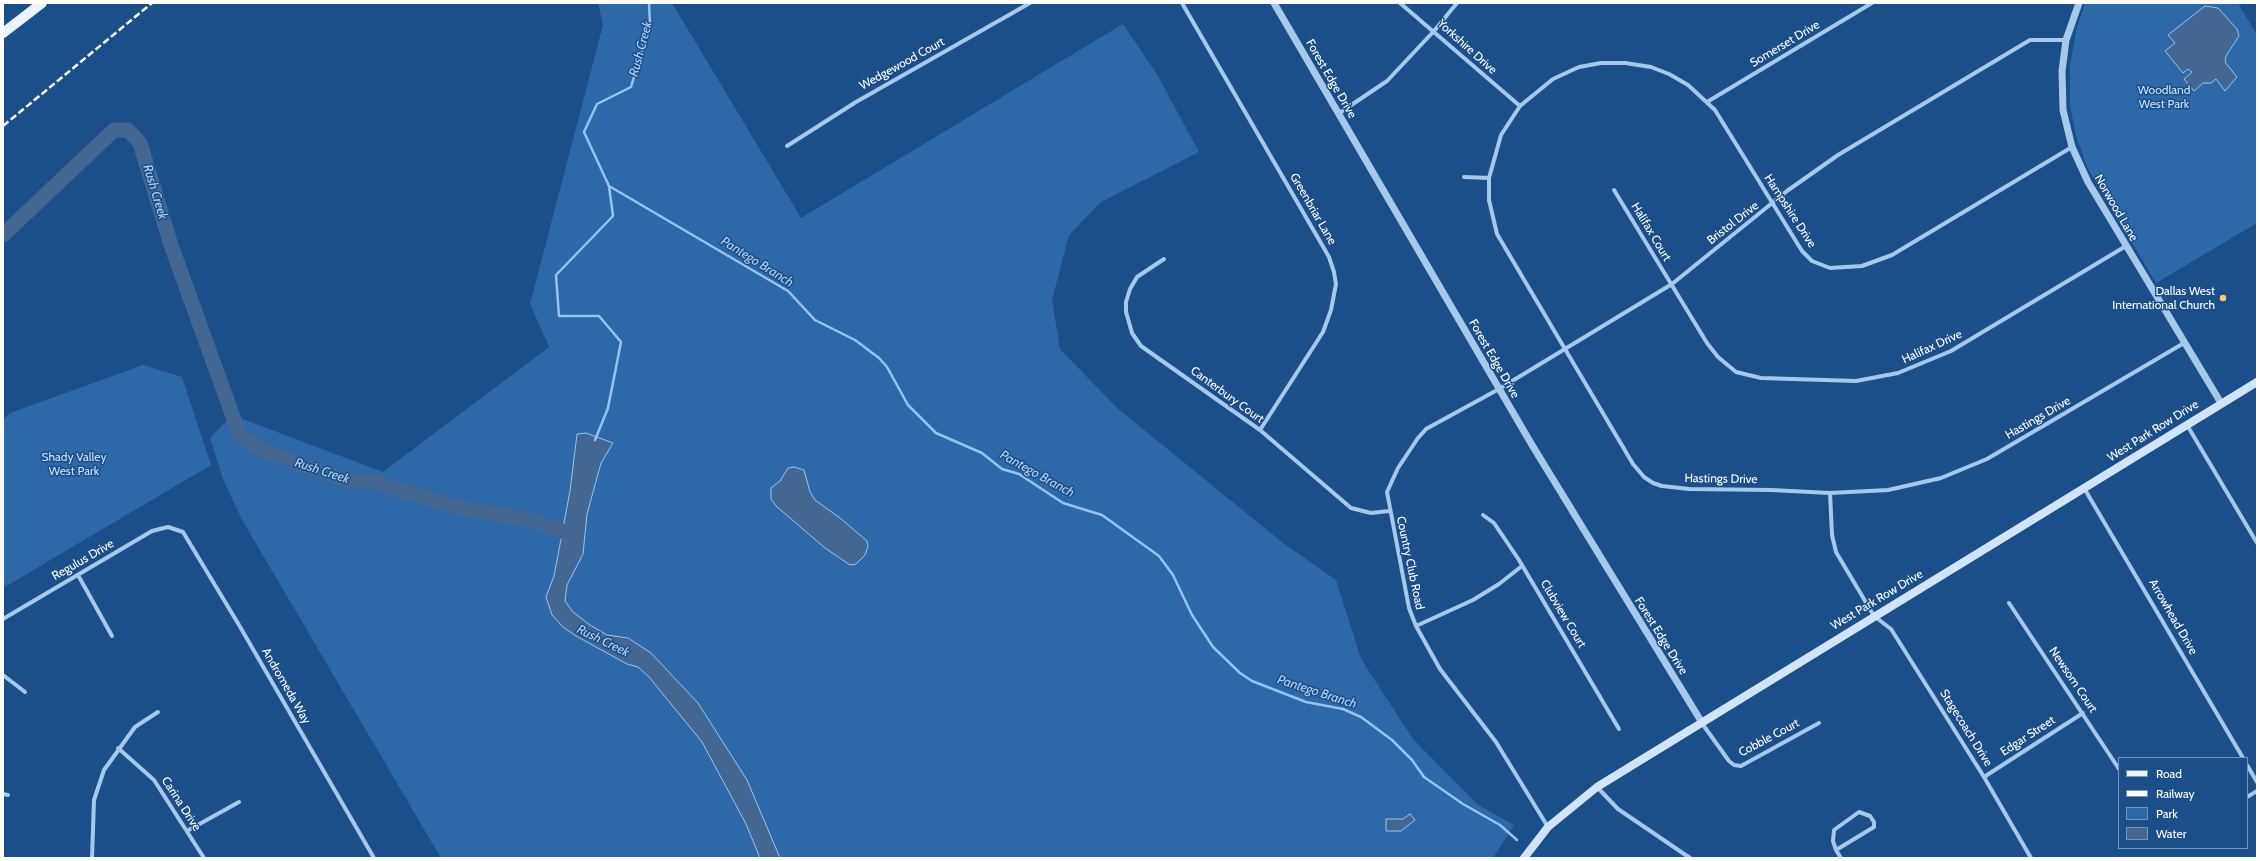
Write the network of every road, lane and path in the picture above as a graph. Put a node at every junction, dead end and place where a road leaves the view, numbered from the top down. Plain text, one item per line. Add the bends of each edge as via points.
1 (42, 3) edge
2 (1030, 3) edge
3 (1182, 3) edge
4 (1274, 3) edge
5 (1400, 3) edge
6 (1456, 3) edge
7 (1872, 3) edge
8 (2079, 3) edge
9 (1434, 31) junction
10 (4, 33) edge
11 (2066, 40) junction
12 (1707, 102) junction
13 (1520, 106) junction
14 (1338, 114) junction
15 (786, 146) dead end
16 (2072, 147) junction
17 (1464, 177) dead end
18 (1489, 178) junction
19 (1614, 190) dead end
20 (1772, 204) junction
21 (2126, 246) junction
22 (1164, 259) dead end
23 (1672, 284) junction
24 (2184, 343) junction
25 (1564, 350) junction
26 (2257, 382) edge
27 (1499, 389) junction
28 (2221, 404) junction
29 (2186, 425) junction
30 (1260, 430) junction
31 (2084, 488) junction
32 (1830, 493) junction
33 (1389, 511) junction
34 (1483, 515) dead end
35 (176, 528) joint
36 (2257, 543) edge
37 (1522, 566) junction
38 (78, 575) junction
39 (2009, 603) dead end
40 (1874, 616) junction
41 (3, 619) edge
42 (1416, 626) junction
43 (112, 636) dead end
44 (3, 675) edge
45 (25, 692) dead end
46 (158, 712) dead end
47 (2083, 713) junction
48 (1701, 721) junction
49 (1819, 723) dead end
50 (1619, 729) dead end
51 (118, 748) junction
52 (2242, 757) edge
53 (2118, 767) edge
54 (2248, 767) edge
55 (1984, 776) junction
56 (2257, 782) edge
57 (1597, 787) junction
58 (2257, 791) edge
59 (2248, 796) edge
60 (239, 802) dead end
61 (1548, 827) junction
62 (187, 831) junction
63 (1836, 850) junction
64 (92, 858) edge
65 (204, 858) edge
66 (374, 858) edge
67 (1524, 858) edge
68 (1690, 858) edge
69 (1841, 858) edge
70 (2031, 858) edge

1 - 10 main road
2 - 15 street, Wedgewood Court via 856,102
3 - 30 street, Greenbriar Lane via 1329,257 1334,272 1336,284 1323,332
4 - 14 street, Forest Edge Drive
5 - 9 street, Yorkshire Drive
6 - 9 street
7 - 12 street, Somerset Drive
8 - 11 street, Norwood Lane
9 - 13 street, Yorkshire Drive
9 - 14 street via 1387,81
11 - 16 street, Norwood Lane via 2062,71 2062,110
11 - 20 street, Bristol Drive via 2030,40 1838,155
12 - 13 street, Hampshire Drive via 1688,84 1669,74 1636,64 1601,63 1579,67 1553,79
12 - 20 street, Hampshire Drive via 1715,110
13 - 18 street, Hastings Drive via 1501,135
14 - 27 street, Forest Edge Drive
16 - 20 street, Hampshire Drive via 1892,255 1862,266 1830,268 1812,261 1802,251
16 - 21 street, Norwood Lane via 2088,182
17 - 18 street
18 - 25 street, Hastings Drive via 1489,200 1497,234
19 - 23 street, Halifax Court
20 - 23 street, Bristol Drive
21 - 23 street, Halifax Drive via 1951,351 1898,373 1856,381 1761,378 1736,372 1718,357 1707,343
21 - 24 street, Norwood Lane
22 - 30 street, Canterbury Court via 1137,277 1130,289 1126,312 1137,340 1141,346
23 - 25 street, Bristol Drive
24 - 28 street, Norwood Lane
24 - 32 street, Hastings Drive via 1987,459 1941,478 1888,490
25 - 27 street, Bristol Drive
25 - 32 street, Hastings Drive via 1633,464 1653,483 1689,489
26 - 28 main road, West Park Row Drive
27 - 33 street, Country Club Road via 1426,429 1389,484 1386,498
27 - 48 street, Forest Edge Drive
28 - 29 main road, West Park Row Drive
29 - 31 main road, West Park Row Drive
29 - 36 street
30 - 33 street, Canterbury Court via 1351,508 1371,513
31 - 40 main road, West Park Row Drive
31 - 52 street, Arrowhead Drive
32 - 40 street via 1832,535 1836,552
33 - 42 street, Country Club Road via 1409,608
34 - 37 street, Clubview Court via 1494,523
35 - 38 street, Regulus Drive via 159,528 152,531
35 - 66 street, Andromeda Way via 183,532 207,572
37 - 42 street via 1474,600
37 - 50 street, Clubview Court
38 - 41 street, Regulus Drive
38 - 43 street
39 - 47 street, Newsom Court
40 - 48 main road, West Park Row Drive
40 - 55 street, Stagecoach Drive via 1891,629
42 - 61 street, Country Club Road via 1440,668 1496,742
44 - 45 street
46 - 51 street via 135,727
47 - 53 street, Newsom Court
47 - 55 street, Edgar Street
48 - 49 street, Cobble Court via 1729,761 1741,766
48 - 57 main road, West Park Row Drive
51 - 62 street, Carina Drive via 154,780
51 - 64 street via 104,770 94,800
54 - 56 street
55 - 70 street, Stagecoach Drive
57 - 61 main road, West Park Row Drive
57 - 68 street via 1618,809
58 - 59 street
60 - 62 street
61 - 67 main road, West Park Row Drive
62 - 65 street, Carina Drive
63 - 63 street via 1832,835 1839,825 1859,812 1870,816 1874,827
63 - 69 street

